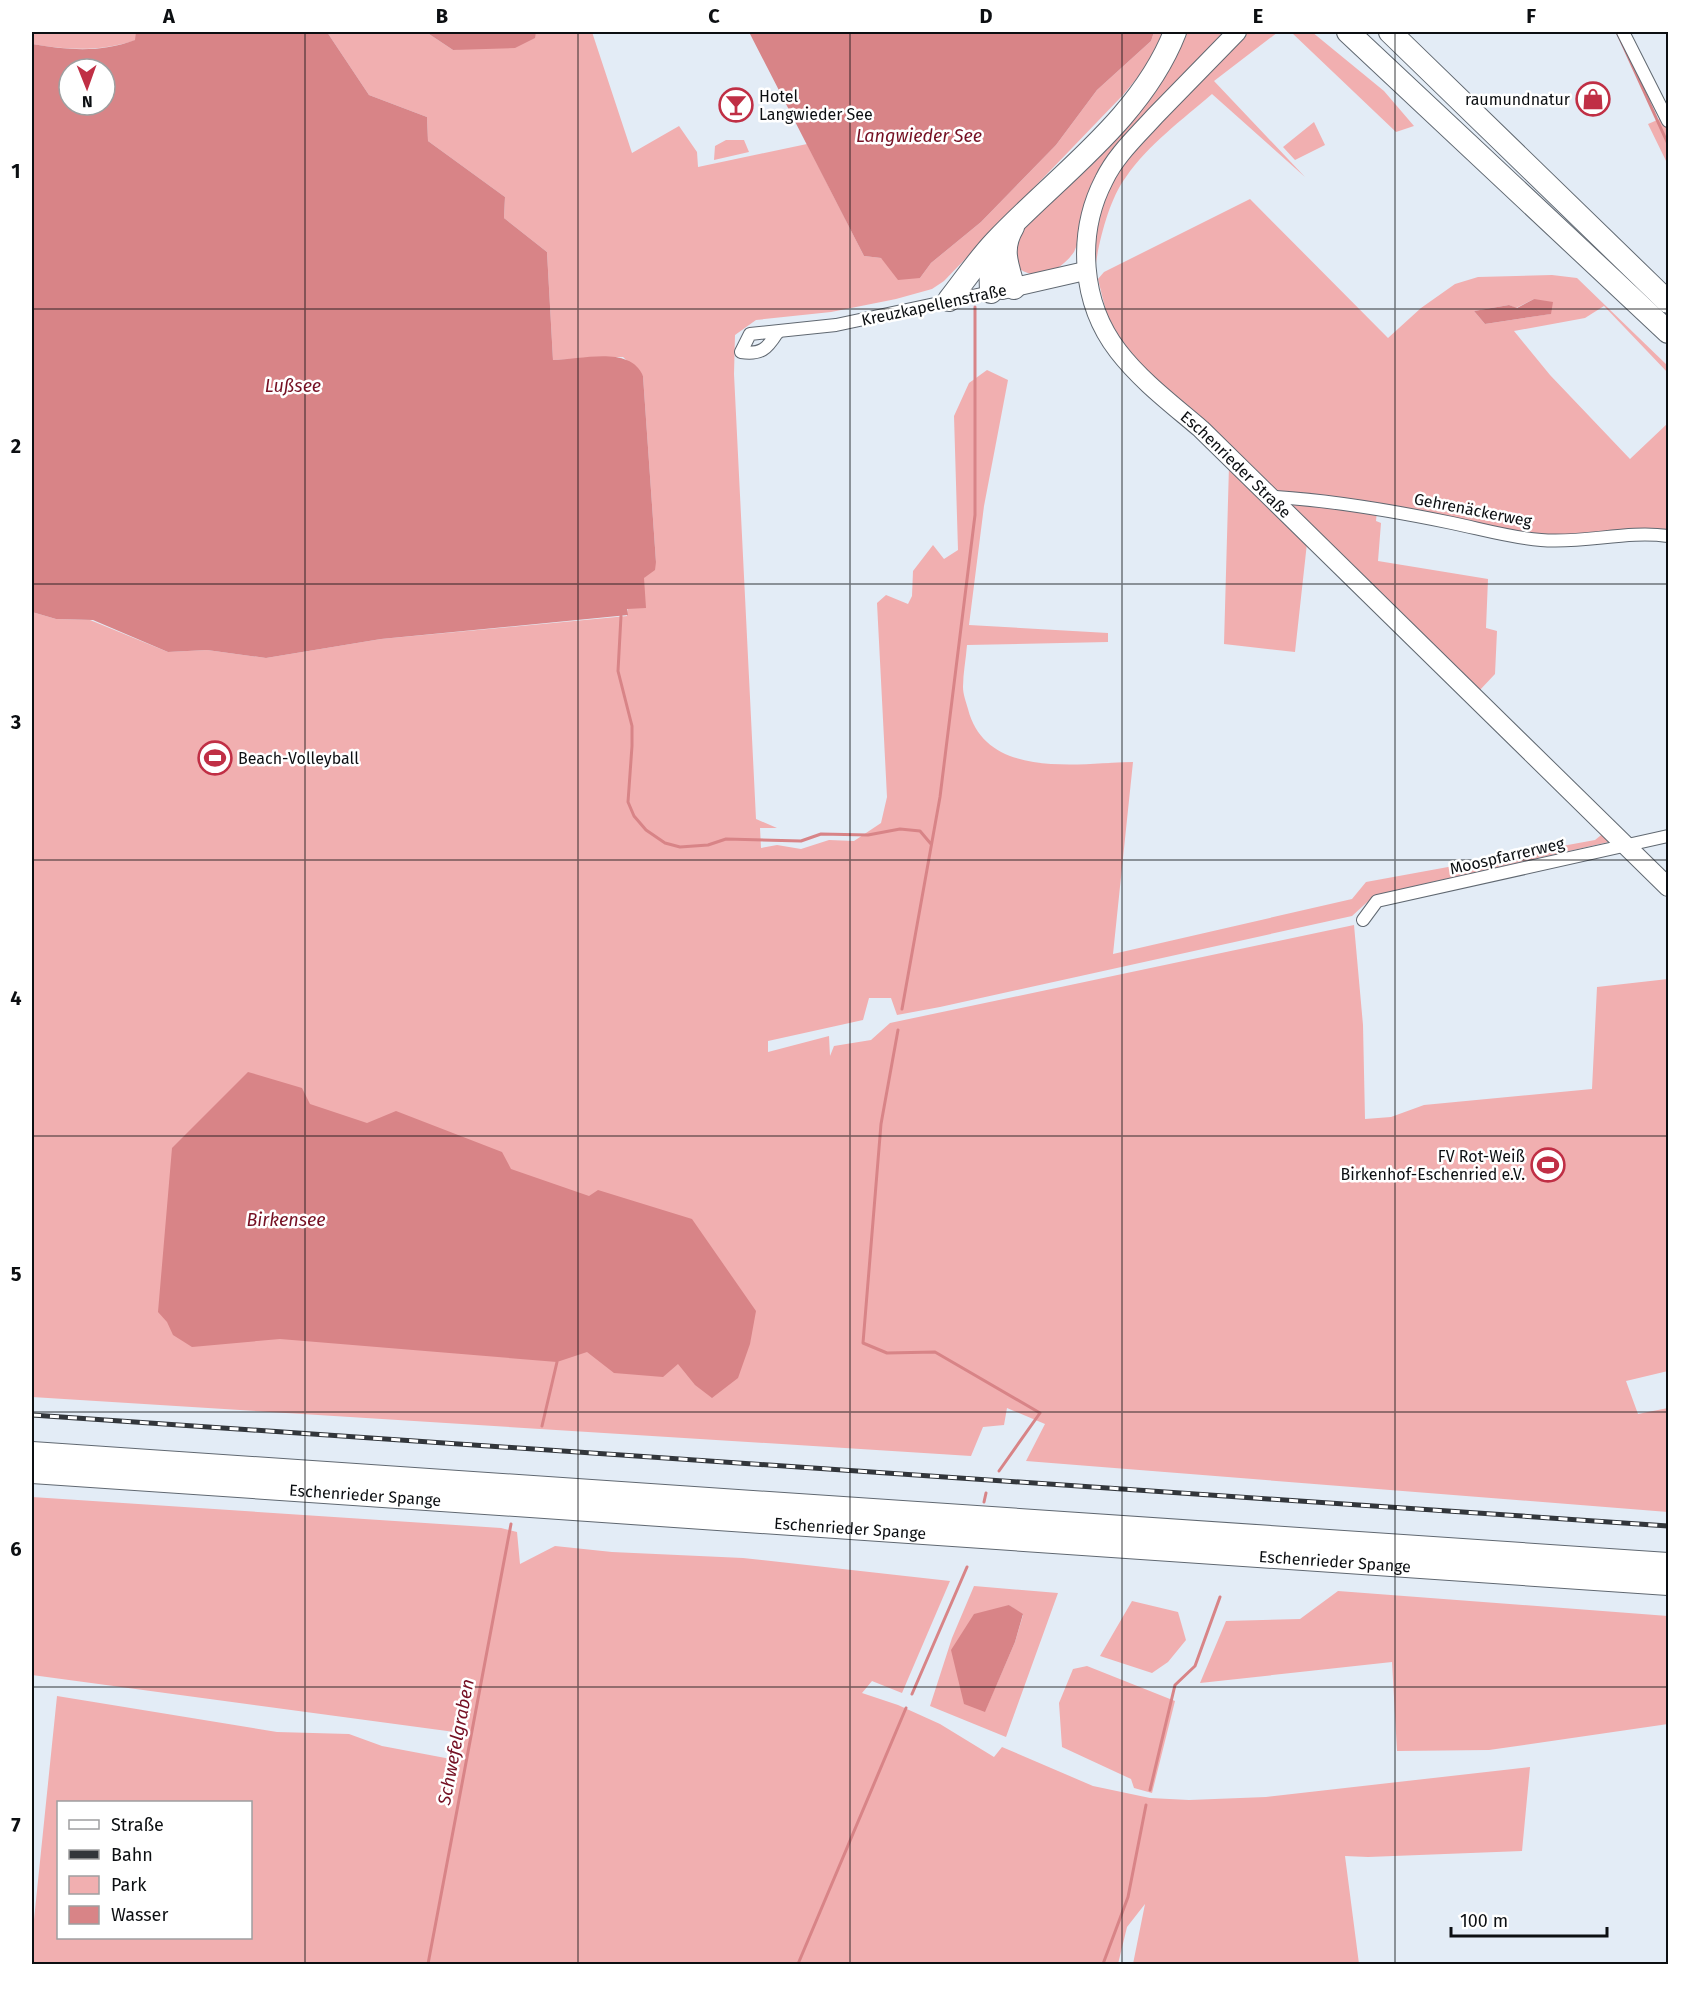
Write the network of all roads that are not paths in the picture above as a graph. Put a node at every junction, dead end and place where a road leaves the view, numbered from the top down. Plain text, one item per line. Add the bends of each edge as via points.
1 (1175, 32) edge
2 (1237, 32) edge
3 (1348, 32) edge
4 (1390, 32) edge
5 (1623, 32) edge
6 (1668, 121) edge
7 (1013, 225) junction
8 (994, 243) junction
9 (1085, 271) junction
10 (1014, 288) junction
11 (991, 292) junction
12 (949, 300) junction
13 (1668, 302) edge
14 (781, 331) dead end
15 (1668, 332) edge
16 (1272, 500) junction
17 (1668, 536) edge
18 (1668, 837) edge
19 (1627, 845) junction
20 (1668, 887) edge
21 (1363, 921) dead end
22 (32, 1453) edge
23 (32, 1472) edge
24 (1668, 1564) edge
25 (1668, 1584) edge

1 - 7 highway via 1135,100
2 - 9 street, Eschenrieder Straße via 1124,150 1104,180 1090,216
3 - 15 highway
4 - 13 highway
5 - 6 street
7 - 8 highway
7 - 10 highway via 1005,240 1005,253
8 - 11 highway via 990,257
8 - 12 highway
9 - 10 street, Kreuzkapellenstraße
9 - 16 street, Eschenrieder Straße via 1094,305 1118,351
10 - 11 street, Kreuzkapellenstraße
11 - 12 street, Kreuzkapellenstraße
12 - 14 street, Kreuzkapellenstraße via 836,325
16 - 17 street, Gehrenäckerweg via 1313,500 1384,510 1538,540
16 - 19 street, Eschenrieder Straße
18 - 19 street, Moospfarrerweg
19 - 20 street, Eschenrieder Straße
19 - 21 street, Moospfarrerweg via 1377,901
22 - 24 highway, Eschenrieder Spange
23 - 25 highway, Eschenrieder Spange

